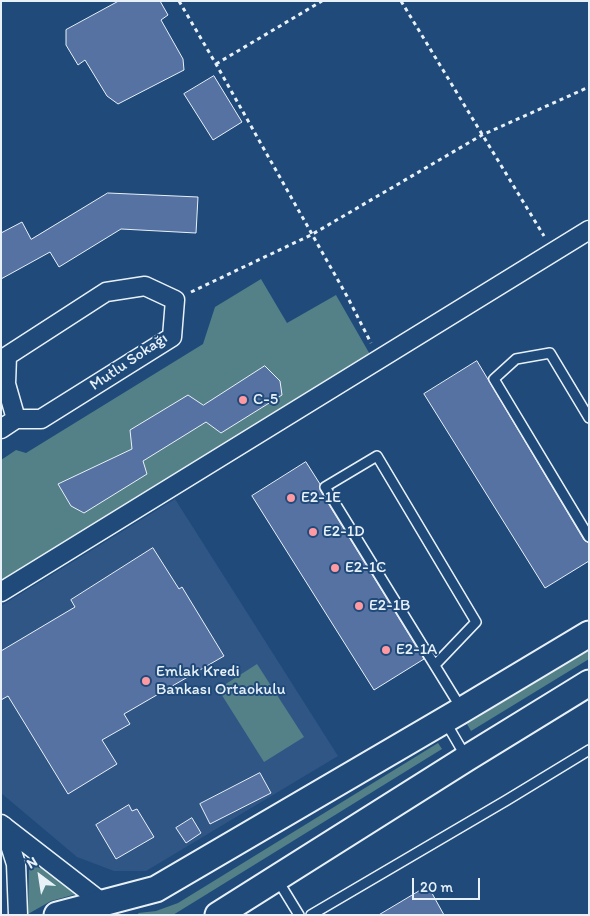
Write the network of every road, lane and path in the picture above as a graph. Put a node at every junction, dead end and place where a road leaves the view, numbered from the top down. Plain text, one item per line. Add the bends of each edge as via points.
1 (179, 1) edge
2 (322, 1) edge
3 (401, 1) edge
4 (216, 64) junction
5 (589, 87) edge
6 (482, 136) junction
7 (589, 230) edge
8 (311, 235) junction
9 (554, 252) junction
10 (175, 300) junction
11 (380, 359) junction
12 (589, 418) edge
13 (16, 419) junction
14 (1, 429) edge
15 (589, 537) edge
16 (1, 592) edge
17 (589, 634) edge
18 (434, 665) junction
19 (589, 683) edge
20 (453, 715) junction
21 (589, 750) edge
22 (467, 758) junction
23 (3, 825) edge
24 (277, 879) junction
25 (112, 909) edge
26 (18, 915) edge
27 (57, 915) edge
28 (218, 915) edge
29 (299, 915) edge
30 (311, 915) edge

1 - 4 path
2 - 4 path
3 - 6 path
4 - 8 path
5 - 6 path
6 - 8 path
6 - 9 path
7 - 9 street
8 - 10 path
8 - 11 path
9 - 11 street
10 - 13 street, Mutlu Sokağı via 172,337 41,419
10 - 13 street via 145,286 106,292 7,356 6,384
11 - 16 street
12 - 15 lane via 550,353 516,359 494,378
13 - 14 street
17 - 20 street
18 - 18 lane via 476,622 377,456 325,487
18 - 20 lane
19 - 22 street
20 - 22 lane
20 - 25 street via 156,889
21 - 30 lane
22 - 24 street
23 - 25 street
23 - 26 street via 16,864
24 - 28 street
24 - 29 lane
25 - 27 street

